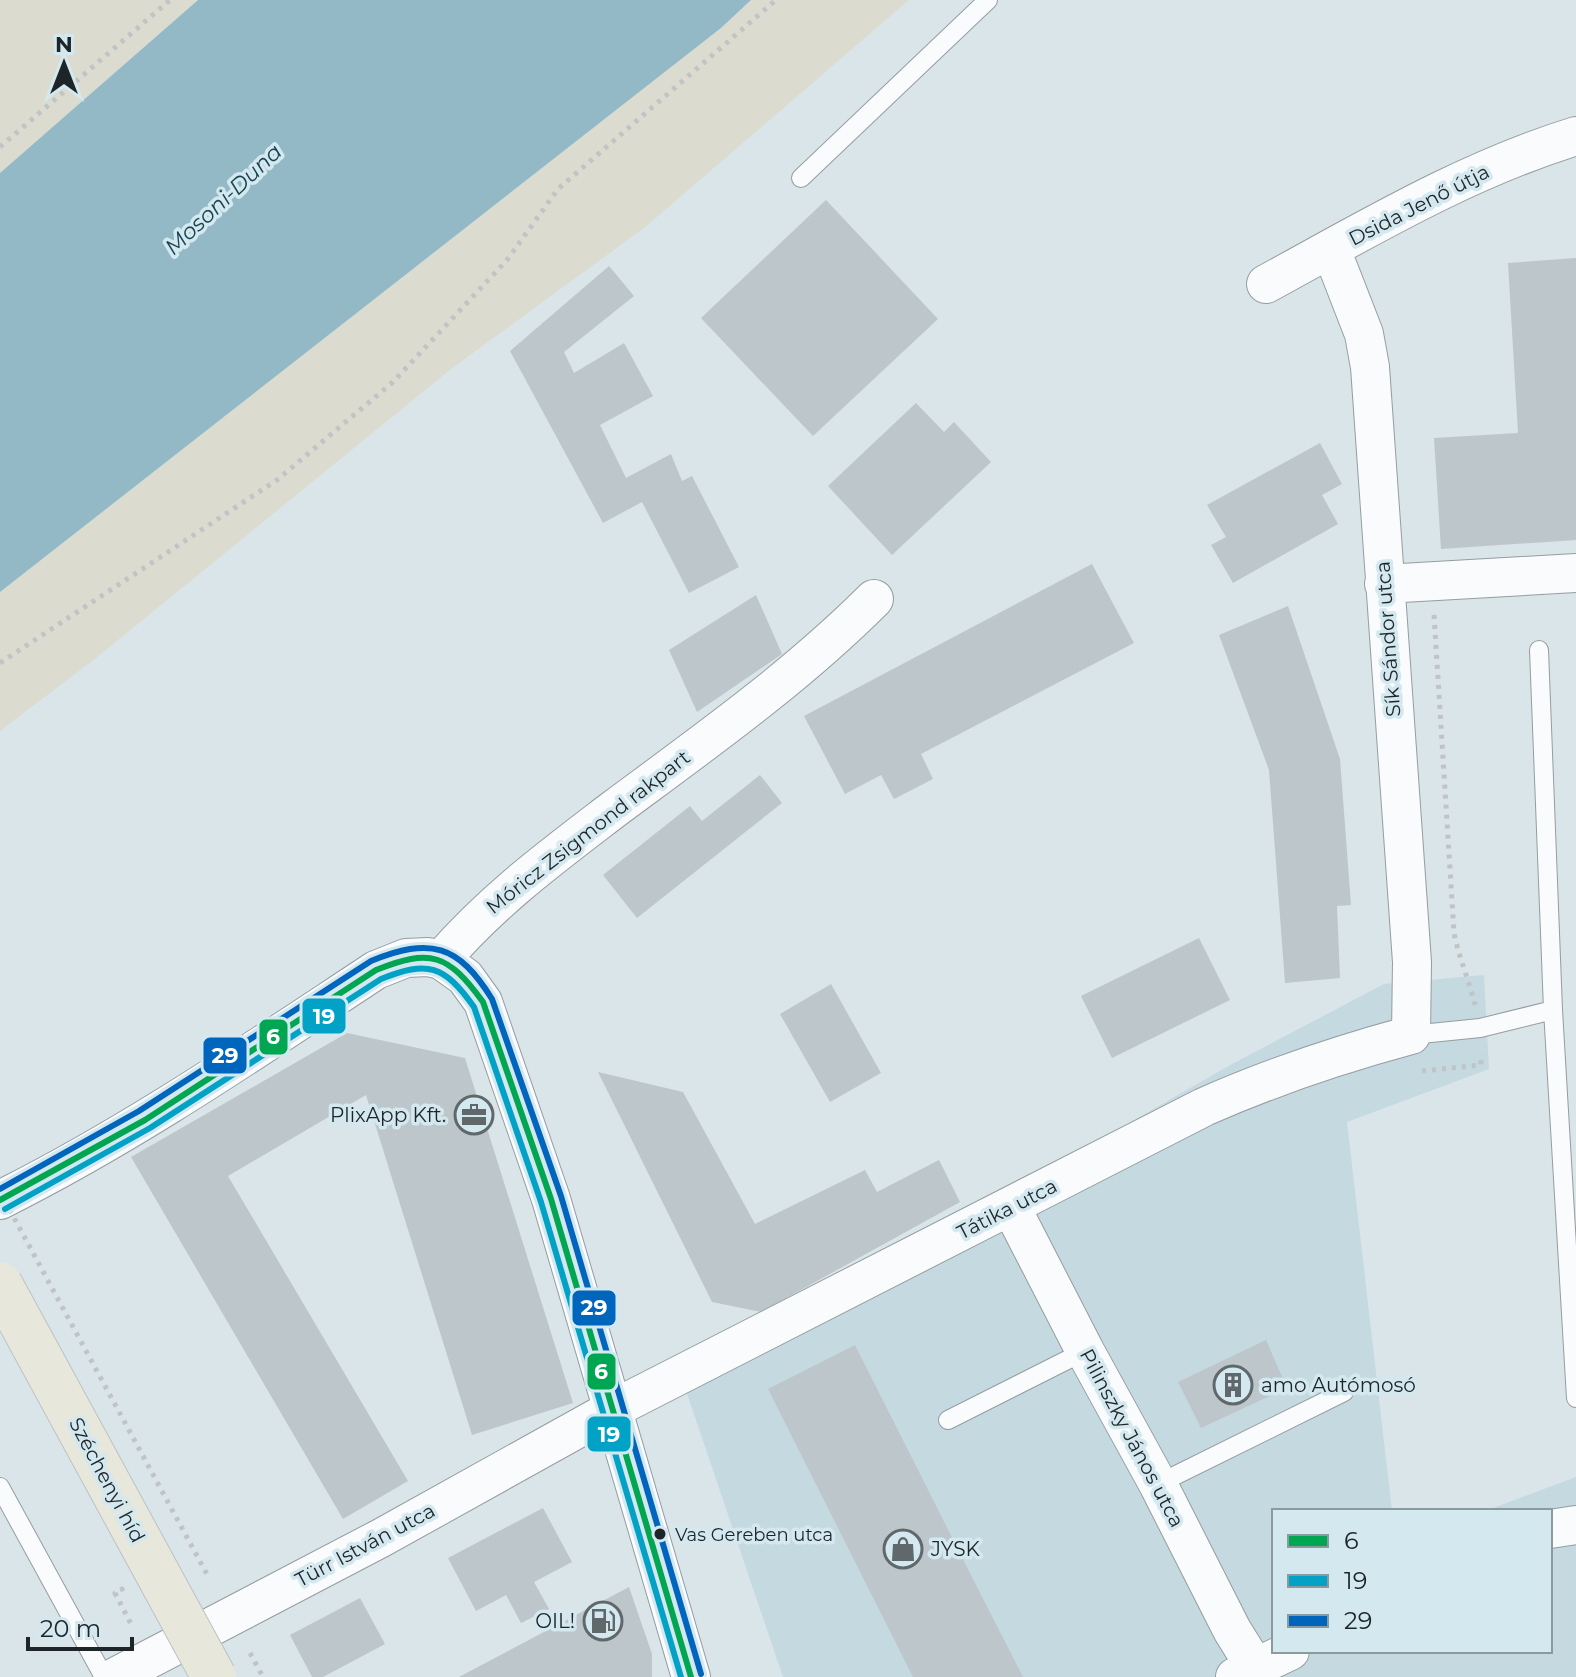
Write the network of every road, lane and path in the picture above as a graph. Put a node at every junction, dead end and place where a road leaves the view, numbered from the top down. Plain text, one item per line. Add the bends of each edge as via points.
1 (170, 0) edge
2 (776, 0) edge
3 (988, 0) edge
4 (1576, 136) edge
5 (0, 147) edge
6 (801, 178) dead end
7 (1331, 249) junction
8 (1266, 284) dead end
9 (1576, 573) edge
10 (1384, 584) junction
11 (874, 599) dead end
12 (1539, 650) dead end
13 (0, 663) edge
14 (441, 960) junction
15 (1553, 1010) junction
16 (1411, 1035) junction
17 (0, 1192) edge
18 (0, 1200) edge
19 (1011, 1207) junction
20 (0, 1284) edge
21 (1085, 1351) junction
22 (1344, 1392) dead end
23 (1576, 1398) edge
24 (613, 1409) junction
25 (948, 1420) dead end
26 (1158, 1484) junction
27 (0, 1487) edge
28 (1576, 1525) edge
29 (1552, 1529) edge
30 (210, 1580) dead end
31 (141, 1626) dead end
32 (133, 1629) dead end
33 (248, 1649) dead end
34 (1286, 1653) edge
35 (1245, 1672) edge
36 (104, 1677) edge
37 (115, 1677) edge
38 (214, 1677) edge
39 (263, 1677) edge
40 (691, 1677) edge

1 - 5 path
2 - 13 path via 558,189 507,260 393,382 277,480
3 - 6 lane
4 - 7 street, Dsida Jenő útja via 1450,186
7 - 8 street, Dsida Jenő útja
7 - 10 street, Sík Sándor utca via 1364,334 1370,367
9 - 10 street
10 - 16 street, Sík Sándor utca via 1412,962
11 - 14 street, Móricz Zsigmond rakpart via 780,682 516,884
12 - 15 lane
14 - 18 street via 406,958 376,970 172,1103
14 - 24 street via 476,990 490,1018
15 - 16 lane via 1480,1028
15 - 23 lane
16 - 19 street, Tátika utca via 1271,1077
17 - 30 path, bridge
19 - 21 street, Pilinszky János utca
19 - 24 street, Tátika utca
20 - 38 main road, Széchenyi híd, bridge
21 - 25 lane
21 - 26 street, Pilinszky János utca
22 - 26 lane
24 - 37 street, Türr István utca
24 - 40 street
26 - 35 street, Pilinszky János utca via 1232,1630
27 - 36 lane
28 - 29 street
31 - 32 path via 122,1589 115,1593
33 - 39 path, bridge
34 - 35 street

